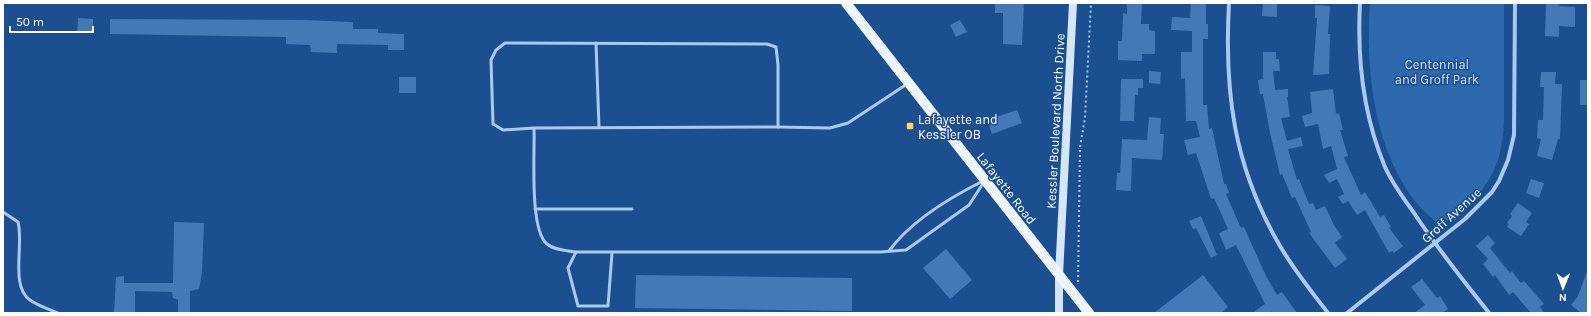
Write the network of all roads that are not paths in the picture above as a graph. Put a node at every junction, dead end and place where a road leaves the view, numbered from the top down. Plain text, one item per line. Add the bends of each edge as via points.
1 (846, 3) edge
2 (1073, 3) edge
3 (1229, 3) edge
4 (1360, 3) edge
5 (1515, 3) edge
6 (596, 43) junction
7 (908, 83) junction
8 (599, 127) junction
9 (778, 127) junction
10 (534, 128) junction
11 (985, 180) junction
12 (535, 209) junction
13 (632, 209) dead end
14 (3, 212) edge
15 (1435, 244) junction
16 (889, 251) junction
17 (576, 252) junction
18 (612, 253) junction
19 (1059, 275) junction
20 (58, 313) edge
21 (1059, 313) edge
22 (1089, 313) edge
23 (1328, 313) edge
24 (1347, 313) edge
25 (1489, 313) edge

1 - 7 main road, Lafayette Road
2 - 19 main road, Kessler Boulevard North Drive
3 - 23 street via 1228,81 1232,117 1243,162 1263,214 1280,246
4 - 15 street via 1360,67 1374,139 1386,168 1402,196
5 - 15 street, Groff Avenue via 1514,135 1508,160 1492,192
6 - 8 lane
6 - 9 lane via 767,44 776,47
6 - 10 lane via 505,43 496,50 491,60 493,124 503,130
7 - 9 lane via 848,123 830,128
7 - 11 main road, Lafayette Road
8 - 9 lane
8 - 10 lane
10 - 12 lane
11 - 16 lane via 954,195 898,239
11 - 16 lane via 969,205 906,250
11 - 19 main road, Lafayette Road
12 - 13 lane
12 - 17 lane via 540,236 548,245
14 - 20 lane via 18,222 21,233 18,276 21,291 30,300
15 - 24 street, Groff Avenue
15 - 25 street
16 - 18 lane
17 - 18 lane
17 - 18 lane via 568,268 578,306 608,306
19 - 21 main road, Kessler Boulevard North Drive
19 - 22 main road, Lafayette Road

